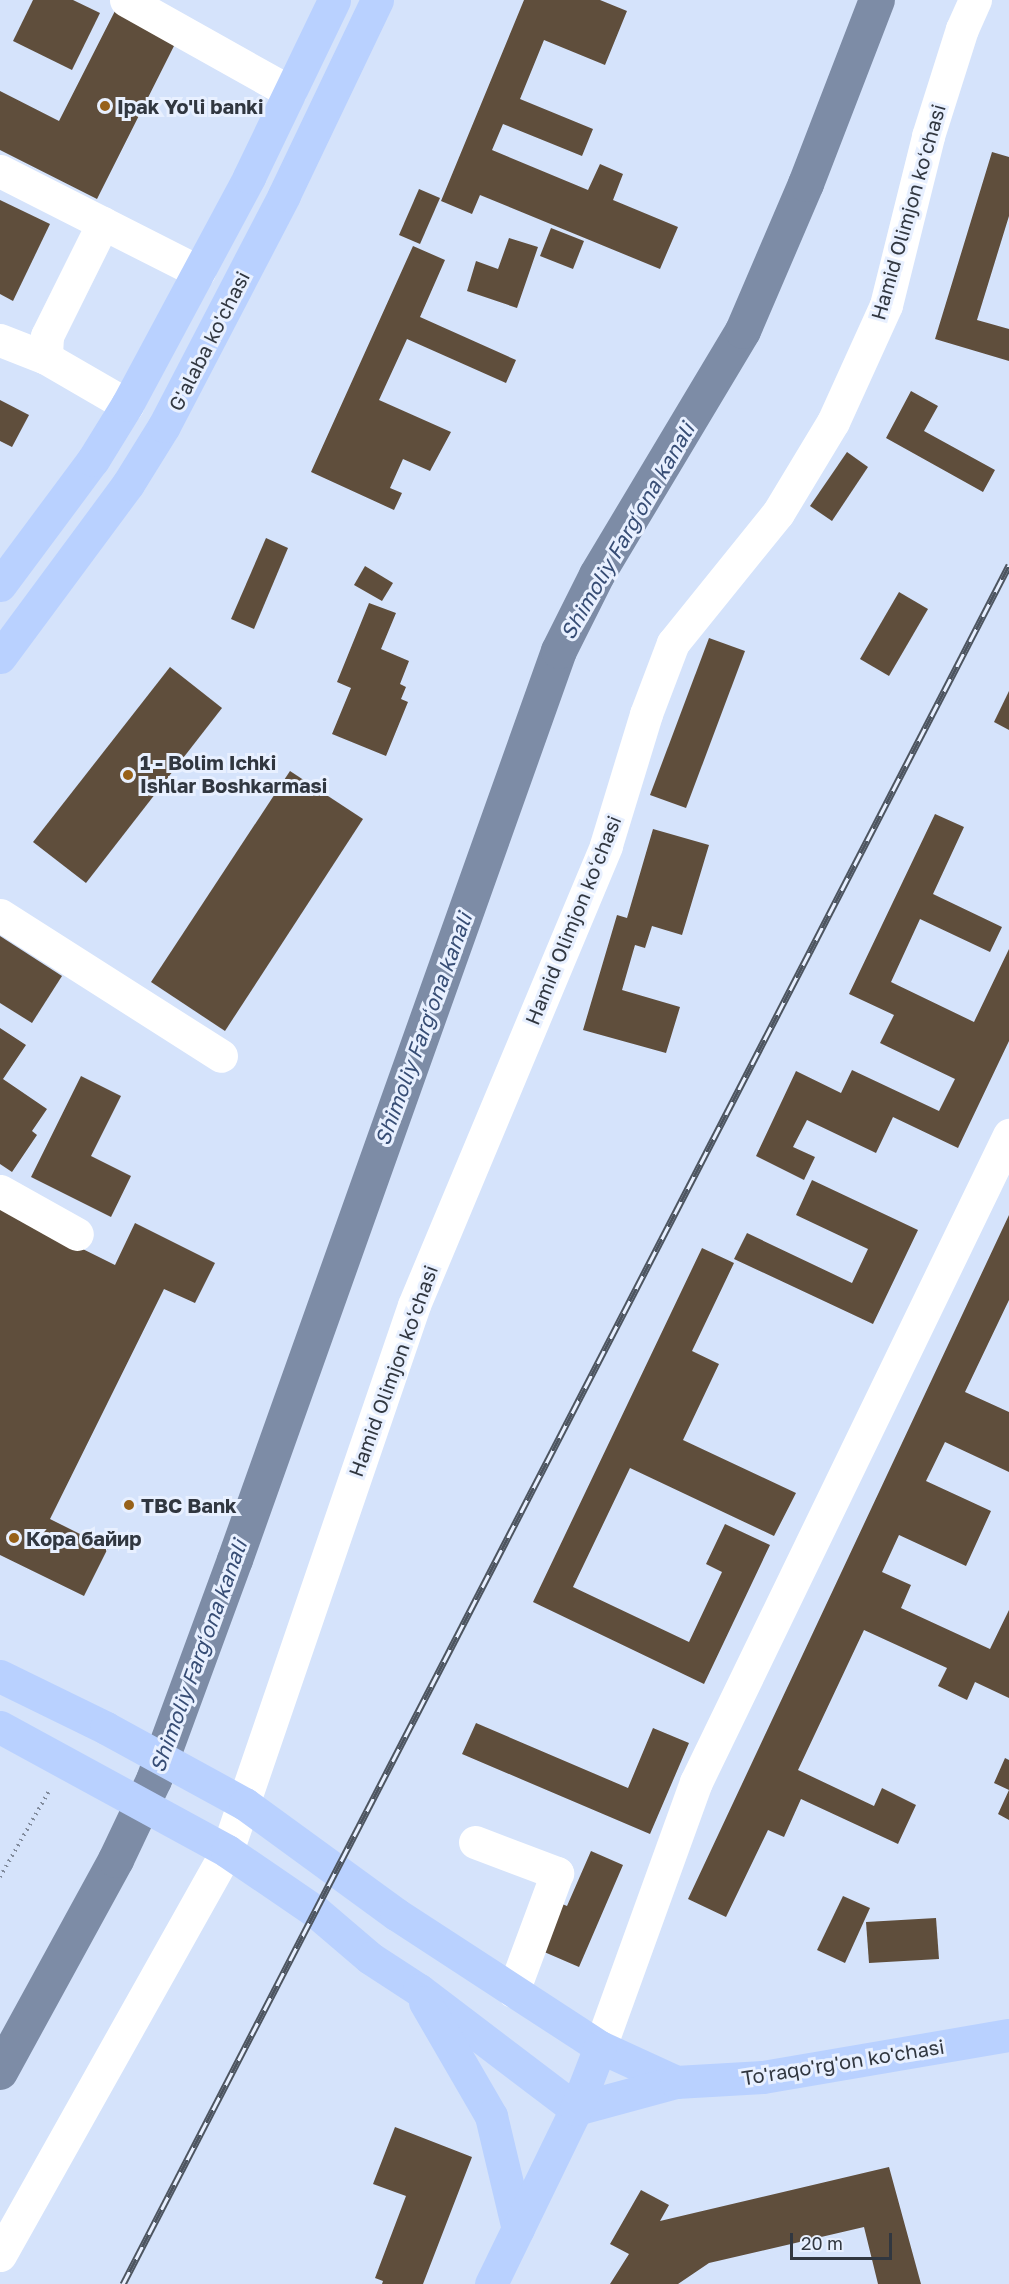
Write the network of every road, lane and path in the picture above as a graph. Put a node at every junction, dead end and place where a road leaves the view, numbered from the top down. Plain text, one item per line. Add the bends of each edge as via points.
1 (126, 0) edge
2 (334, 0) edge
3 (377, 0) edge
4 (975, 0) edge
5 (290, 92) junction
6 (0, 171) edge
7 (103, 223) junction
8 (199, 272) junction
9 (0, 340) edge
10 (46, 358) junction
11 (127, 405) junction
12 (0, 585) edge
13 (0, 657) edge
14 (0, 915) edge
15 (220, 1056) dead end
16 (1009, 1135) edge
17 (0, 1191) edge
18 (77, 1234) dead end
19 (0, 1676) edge
20 (0, 1727) edge
21 (49, 1790) dead end
22 (245, 1804) junction
23 (475, 1842) dead end
24 (227, 1851) junction
25 (0, 1877) edge
26 (418, 1990) junction
27 (513, 1990) junction
28 (1009, 2035) edge
29 (600, 2047) junction
30 (676, 2082) junction
31 (576, 2109) junction
32 (518, 2229) junction
33 (0, 2255) edge
34 (491, 2284) edge

1 - 5 street
2 - 5 main road, G'alaba ko'chasi
3 - 13 main road, G'alaba ko'chasi via 284,195 164,426 128,484
4 - 22 street, Hamid Olimjon koʻchasi via 928,136 886,305 833,422 778,513 673,643 646,714 606,845 414,1305
5 - 8 main road, G'alaba ko'chasi
6 - 7 street
7 - 8 street
7 - 10 street via 47,336
8 - 11 main road, G'alaba ko'chasi
9 - 10 street
10 - 11 street
11 - 12 main road, G'alaba ko'chasi via 93,460
14 - 15 street
16 - 29 street via 696,1782
17 - 18 street
19 - 22 main road, To'raqo'rg'on ko'chasi
20 - 24 main road
21 - 25 path
22 - 24 street, Hamid Olimjon koʻchasi
22 - 27 main road, To'raqo'rg'on ko'chasi via 396,1914
23 - 27 street via 557,1873
24 - 26 main road via 315,1911 369,1958
24 - 33 street, Hamid Olimjon koʻchasi
26 - 31 main road
26 - 32 main road via 491,2116
27 - 29 main road, To'raqo'rg'on ko'chasi
28 - 30 main road, To'raqo'rg'on ko'chasi via 763,2078
29 - 30 main road, To'raqo'rg'on ko'chasi
29 - 31 main road
30 - 31 main road, To'raqo'rg'on ko'chasi
31 - 32 main road
32 - 34 main road

